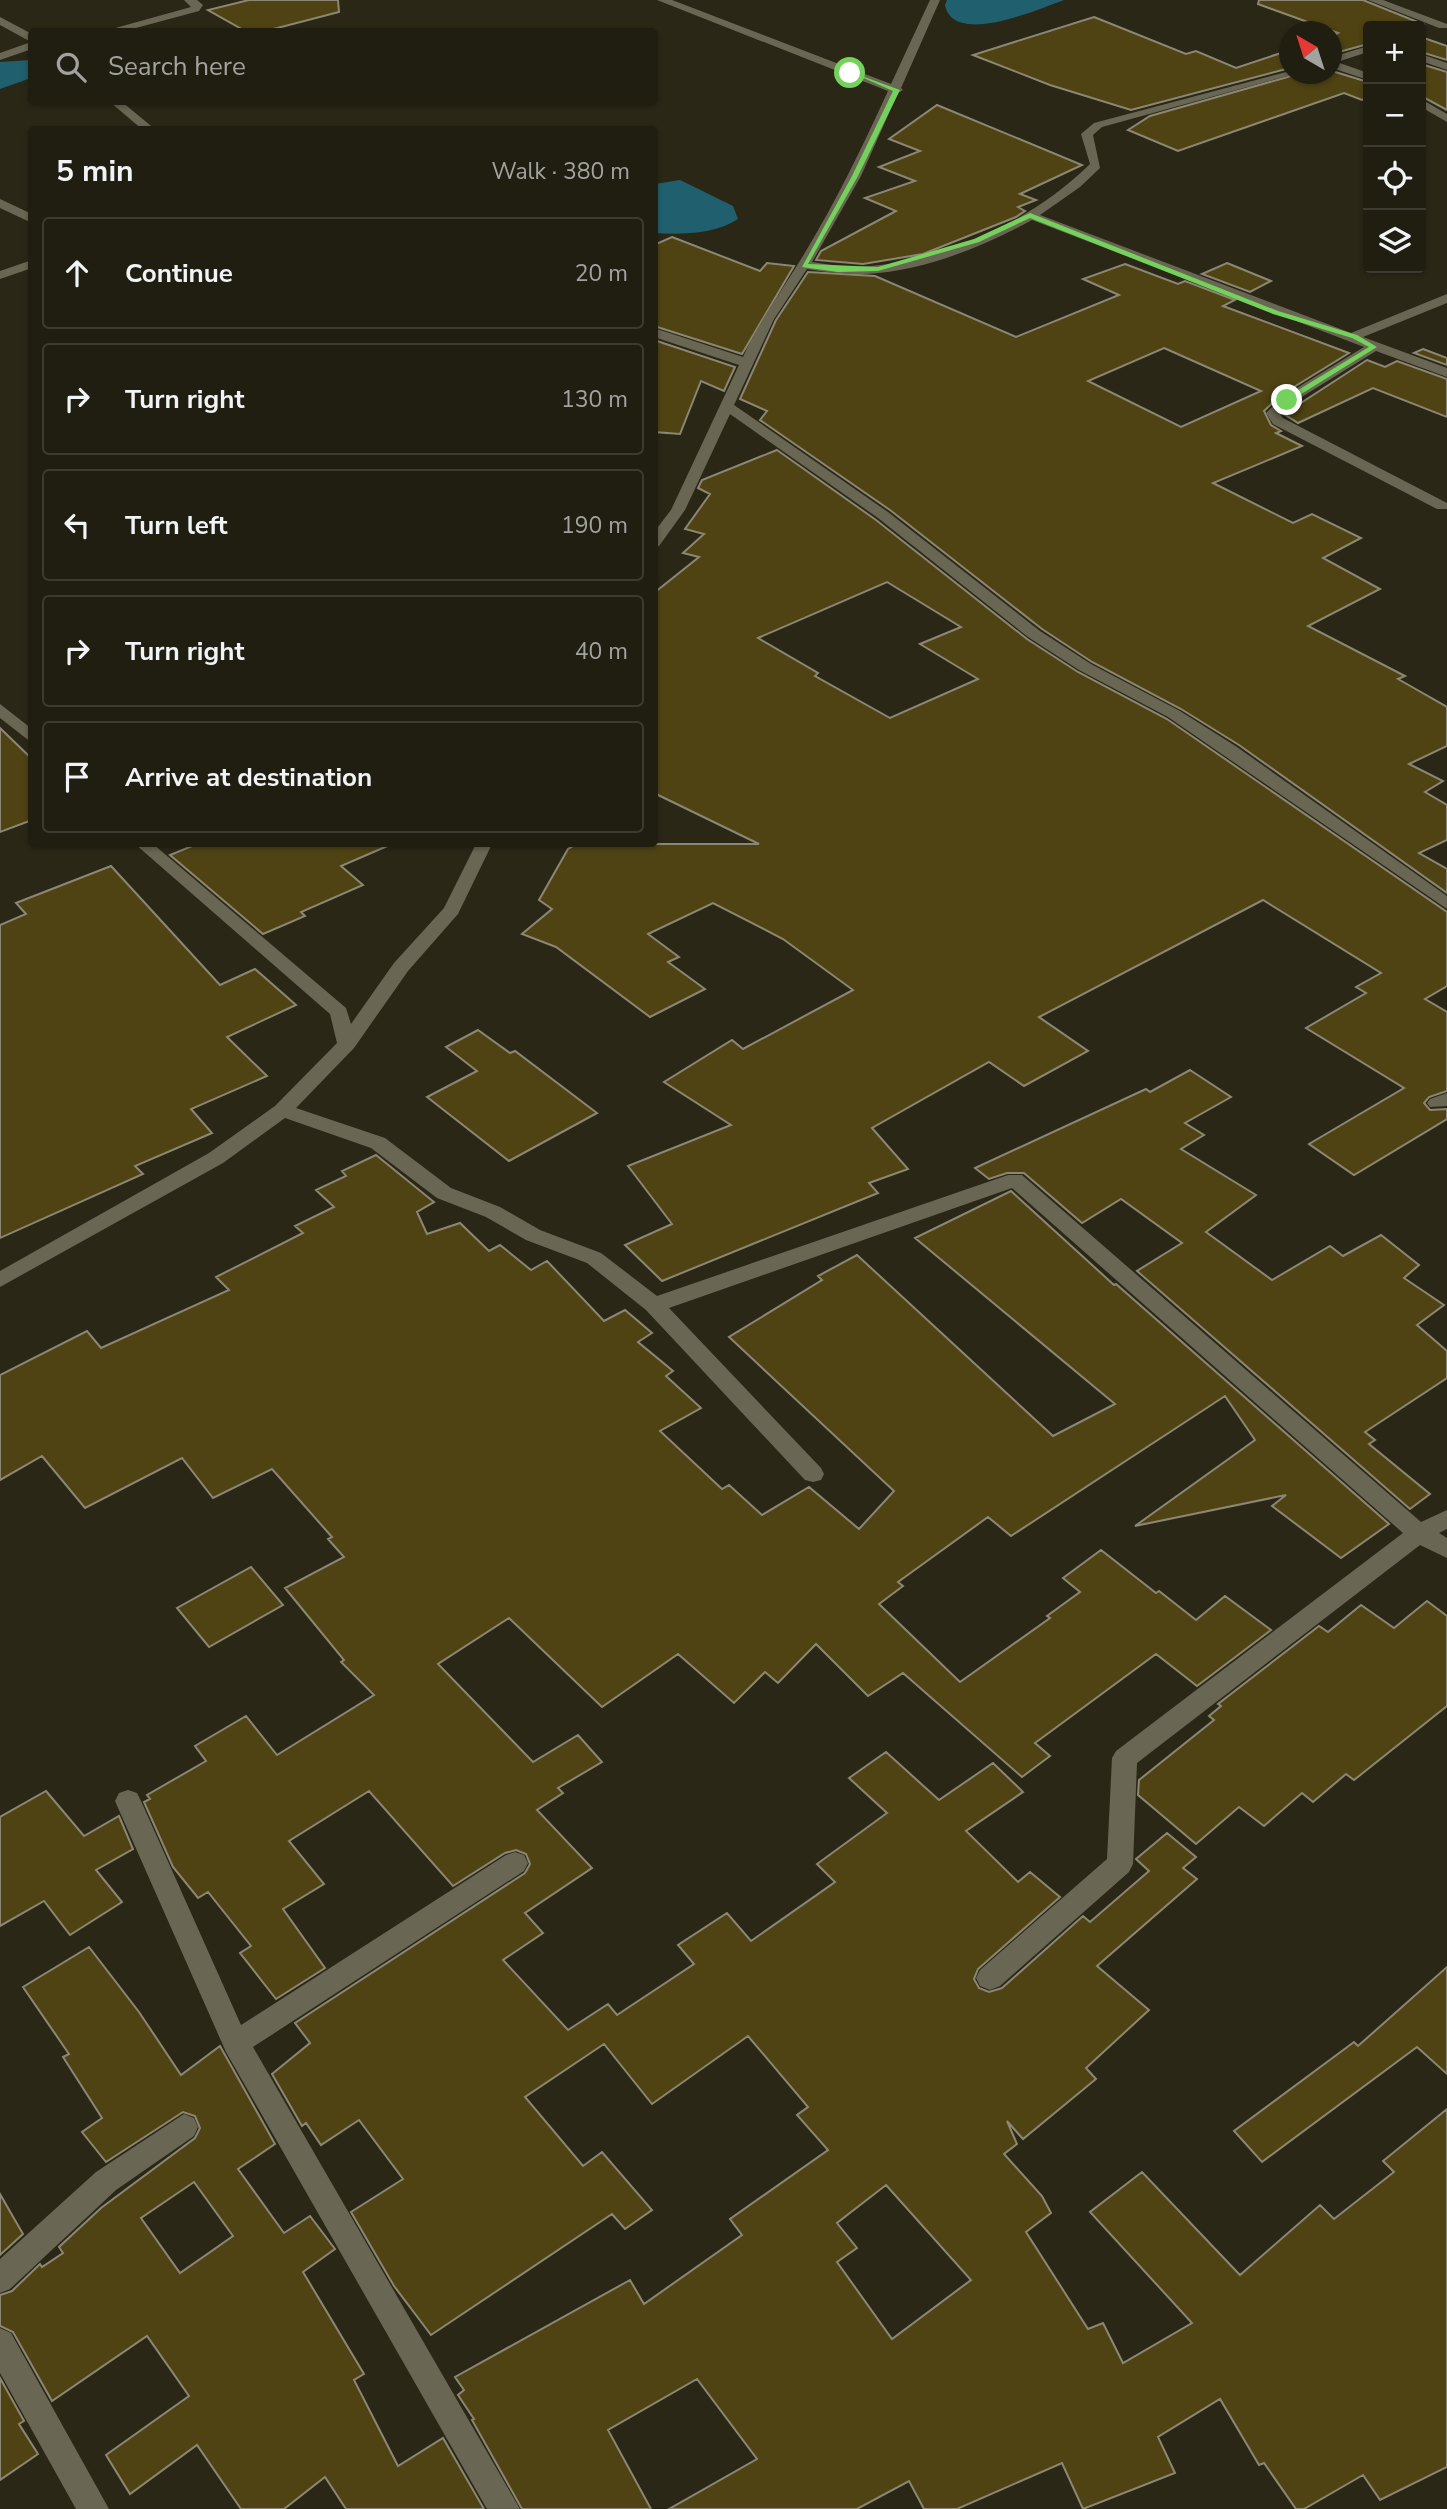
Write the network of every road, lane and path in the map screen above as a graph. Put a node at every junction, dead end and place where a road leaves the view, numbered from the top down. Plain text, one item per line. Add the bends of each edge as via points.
1 (189, 0) edge
2 (662, 0) edge
3 (935, 0) edge
4 (1374, 0) edge
5 (0, 20) edge
6 (1445, 26) edge
7 (121, 28) edge
8 (1426, 31) edge
9 (28, 37) edge
10 (28, 46) edge
11 (1363, 51) edge
12 (0, 57) edge
13 (1342, 58) edge
14 (1426, 59) edge
15 (1342, 66) edge
16 (1447, 67) edge
17 (1363, 75) edge
18 (1279, 77) edge
19 (897, 90) junction
20 (120, 105) edge
21 (1426, 105) edge
22 (1447, 119) edge
23 (146, 126) edge
24 (0, 203) edge
25 (1030, 215) junction
26 (28, 217) edge
27 (28, 265) edge
28 (804, 265) junction
29 (0, 275) edge
30 (1447, 298) edge
31 (658, 333) edge
32 (1355, 337) junction
33 (1374, 347) junction
34 (744, 362) junction
35 (1447, 373) edge
36 (727, 406) junction
37 (1442, 506) dead end
38 (658, 538) edge
39 (0, 709) edge
40 (28, 734) edge
41 (146, 847) edge
42 (483, 847) edge
43 (1447, 904) edge
44 (347, 1044) junction
45 (282, 1110) junction
46 (0, 1280) edge
47 (654, 1305) junction
48 (813, 1474) dead end
49 (1447, 1519) edge
50 (1419, 1533) junction
51 (1447, 1549) edge
52 (128, 1801) dead end
53 (514, 1863) dead end
54 (990, 1978) dead end
55 (236, 2042) junction
56 (184, 2127) dead end
57 (0, 2279) edge
58 (0, 2343) edge
59 (93, 2509) edge
60 (504, 2509) edge

1 - 7 street via 198,5 195,9
2 - 19 street
3 - 19 street
4 - 6 street
5 - 9 street
6 - 8 street
10 - 12 street
11 - 13 street
14 - 16 street
15 - 17 street
18 - 25 street via 1098,125 1087,134 1096,164 1081,181
19 - 28 street via 850,186
20 - 23 street
21 - 22 street
24 - 26 street
25 - 28 street via 976,241 878,269
25 - 32 street via 1276,312
27 - 29 street
28 - 34 street
30 - 32 street
31 - 34 street
32 - 33 street
33 - 35 street
33 - 37 street via 1273,413 1278,421
34 - 36 street
36 - 38 street via 678,510
36 - 43 street via 883,515 1034,634 1231,751
39 - 40 street
41 - 44 street via 339,1013
42 - 44 street via 452,910 401,967
44 - 45 street
45 - 46 street via 216,1158
45 - 47 street via 378,1143 444,1193 594,1258
47 - 48 street
47 - 50 street via 1015,1180
49 - 50 street
50 - 51 street
50 - 54 street via 1125,1758 1120,1864
52 - 55 street
53 - 55 street
55 - 60 street
56 - 57 street via 106,2181
58 - 59 street

